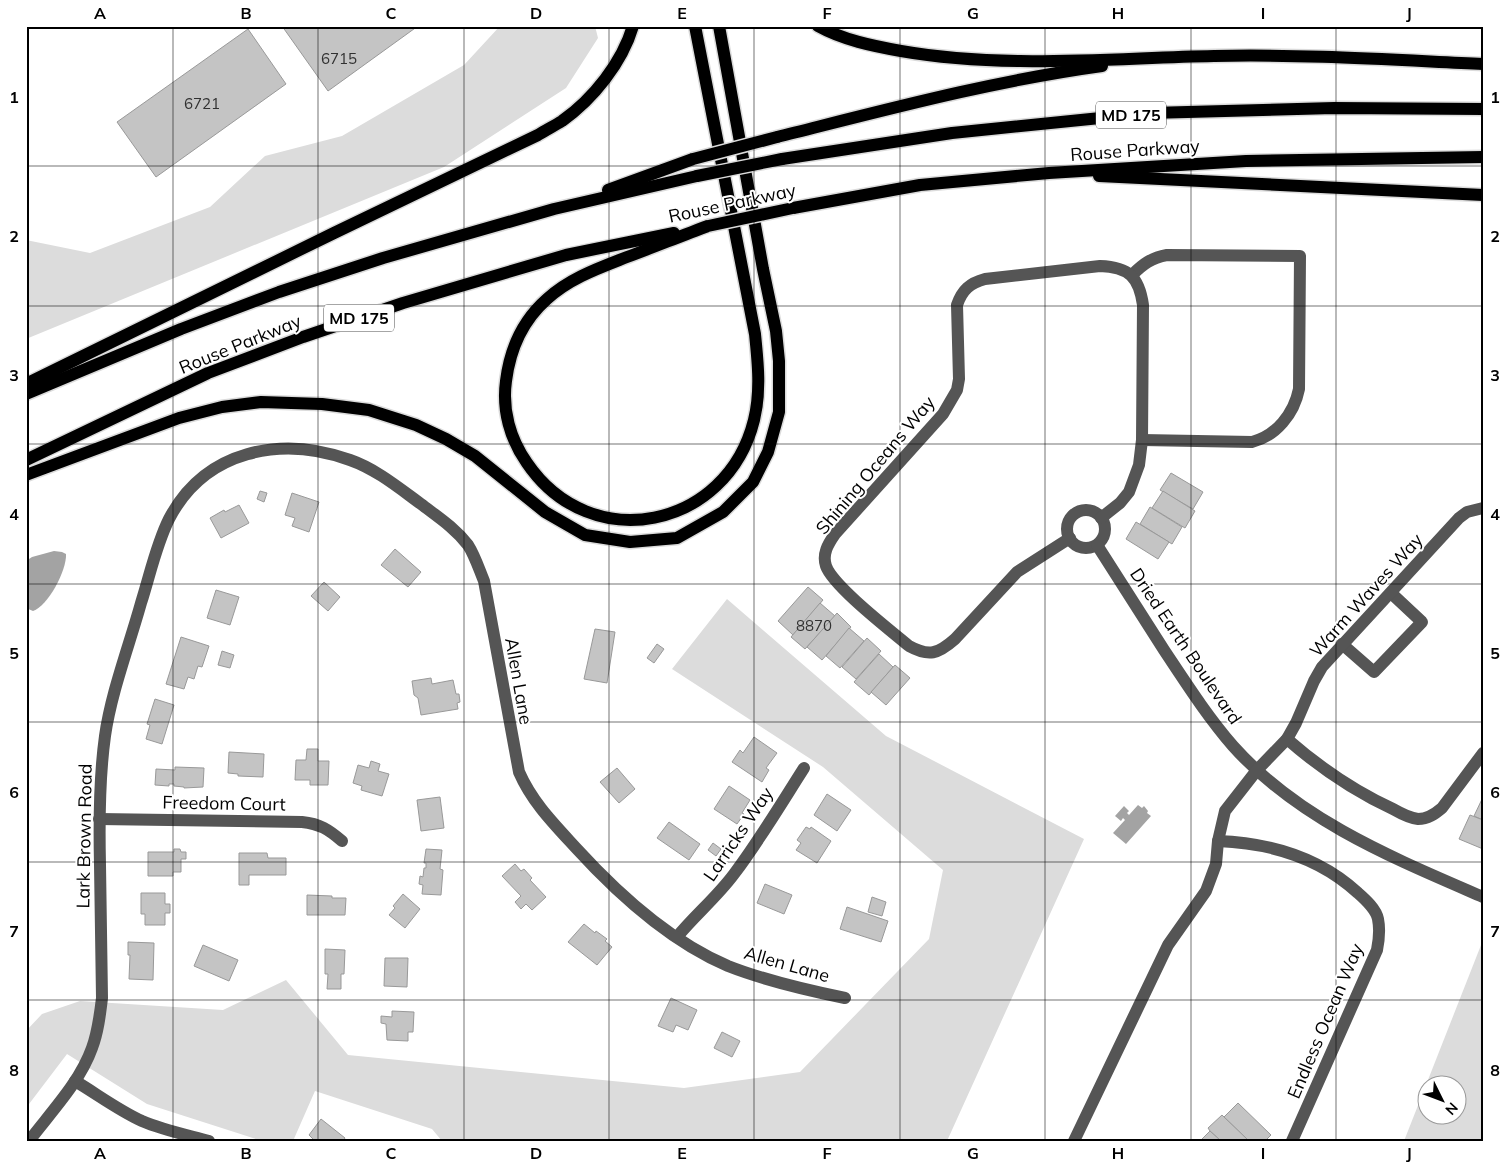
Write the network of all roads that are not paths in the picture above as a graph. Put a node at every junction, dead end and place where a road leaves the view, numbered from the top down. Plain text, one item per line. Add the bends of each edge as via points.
1 (633, 26) edge
2 (695, 26) edge
3 (719, 26) edge
4 (818, 26) edge
5 (1164, 58) junction
6 (1483, 64) edge
7 (1483, 110) edge
8 (1483, 157) edge
9 (1049, 173) junction
10 (1483, 195) edge
11 (554, 209) junction
12 (708, 226) junction
13 (1132, 275) junction
14 (26, 384) edge
15 (26, 394) edge
16 (1142, 440) junction
17 (26, 460) edge
18 (26, 475) edge
19 (1483, 508) edge
20 (1101, 518) junction
21 (169, 520) joint
22 (1070, 538) junction
23 (1097, 545) junction
24 (1391, 592) junction
25 (1342, 644) junction
26 (1287, 739) junction
27 (1483, 753) edge
28 (804, 768) dead end
29 (1257, 770) junction
30 (99, 819) junction
31 (342, 841) dead end
32 (1218, 841) junction
33 (1483, 897) edge
34 (677, 937) junction
35 (845, 998) dead end
36 (75, 1080) junction
37 (29, 1141) edge
38 (209, 1141) edge
39 (1074, 1141) edge
40 (1292, 1141) edge

1 - 14 main road via 616,63 600,85 561,122
2 - 12 main road via 755,334 758,398 754,420 737,461 721,481 706,495 671,514 623,521 576,508 558,498 532,470 518,451 510,431 505,390 515,344 535,311 570,282
3 - 18 main road via 779,361 779,412 768,452 753,482 723,512 677,538 630,542 585,535 545,512 475,456 446,438 416,424 369,410 322,404 261,402 222,406 179,418
4 - 5 main road via 851,40 880,47 954,58
5 - 6 main road via 1272,55
5 - 11 main road, bridge via 1046,74 974,88 694,159
7 - 11 main road, Rouse Parkway / MD 175, bridge via 1334,108 1150,113 952,133 782,159
8 - 9 main road, Rouse Parkway / MD 175 via 1246,161
9 - 10 main road
9 - 12 main road, Rouse Parkway / MD 175, bridge via 920,185
11 - 15 main road, Rouse Parkway / MD 175 via 279,292
12 - 17 main road, Rouse Parkway / MD 175 via 566,255 403,303 303,337 208,373
13 - 16 street via 1143,304
13 - 16 street via 1152,258 1167,255 1300,256 1299,389 1293,410 1272,433 1252,442
13 - 22 street, Shining Oceans Way via 1117,268 1100,266 986,279 967,287 957,305 960,378 951,402 832,539 825,555 826,565 836,582 909,646 928,654 945,648 955,639 1017,572
16 - 20 street via 1129,492
19 - 24 street, Warm Waves Way via 1459,518
20 - 22 street via 1091,510 1077,513 1069,522 1067,532
20 - 23 street via 1105,530
21 - 30 street, Lark Brown Road via 105,735
21 - 34 street, Allen Lane via 186,493 210,471 251,453 272,448 337,455 358,462 453,528 477,561 484,582 514,752 526,788 601,876
22 - 23 street via 1081,548
23 - 29 street, Dried Earth Boulevard via 1194,695 1233,746
24 - 25 street, Warm Waves Way
24 - 25 street via 1422,622 1374,672
25 - 26 street, Warm Waves Way via 1322,666
26 - 27 street via 1343,781 1417,819 1433,816 1442,808
26 - 29 street, Warm Waves Way
28 - 34 street, Larricks Way via 735,874
29 - 32 street via 1225,811
29 - 33 street, Dried Earth Boulevard via 1328,823 1408,864
30 - 31 street, Freedom Court via 302,822 317,824
30 - 36 street, Lark Brown Road via 102,998 92,1048
32 - 39 street via 1216,864 1206,891 1168,945
32 - 40 street, Endless Ocean Way via 1267,846 1315,863 1338,876 1374,910 1378,918 1377,950
34 - 35 street, Allen Lane via 748,974
36 - 37 street, Lark Brown Road
36 - 38 street via 142,1121

